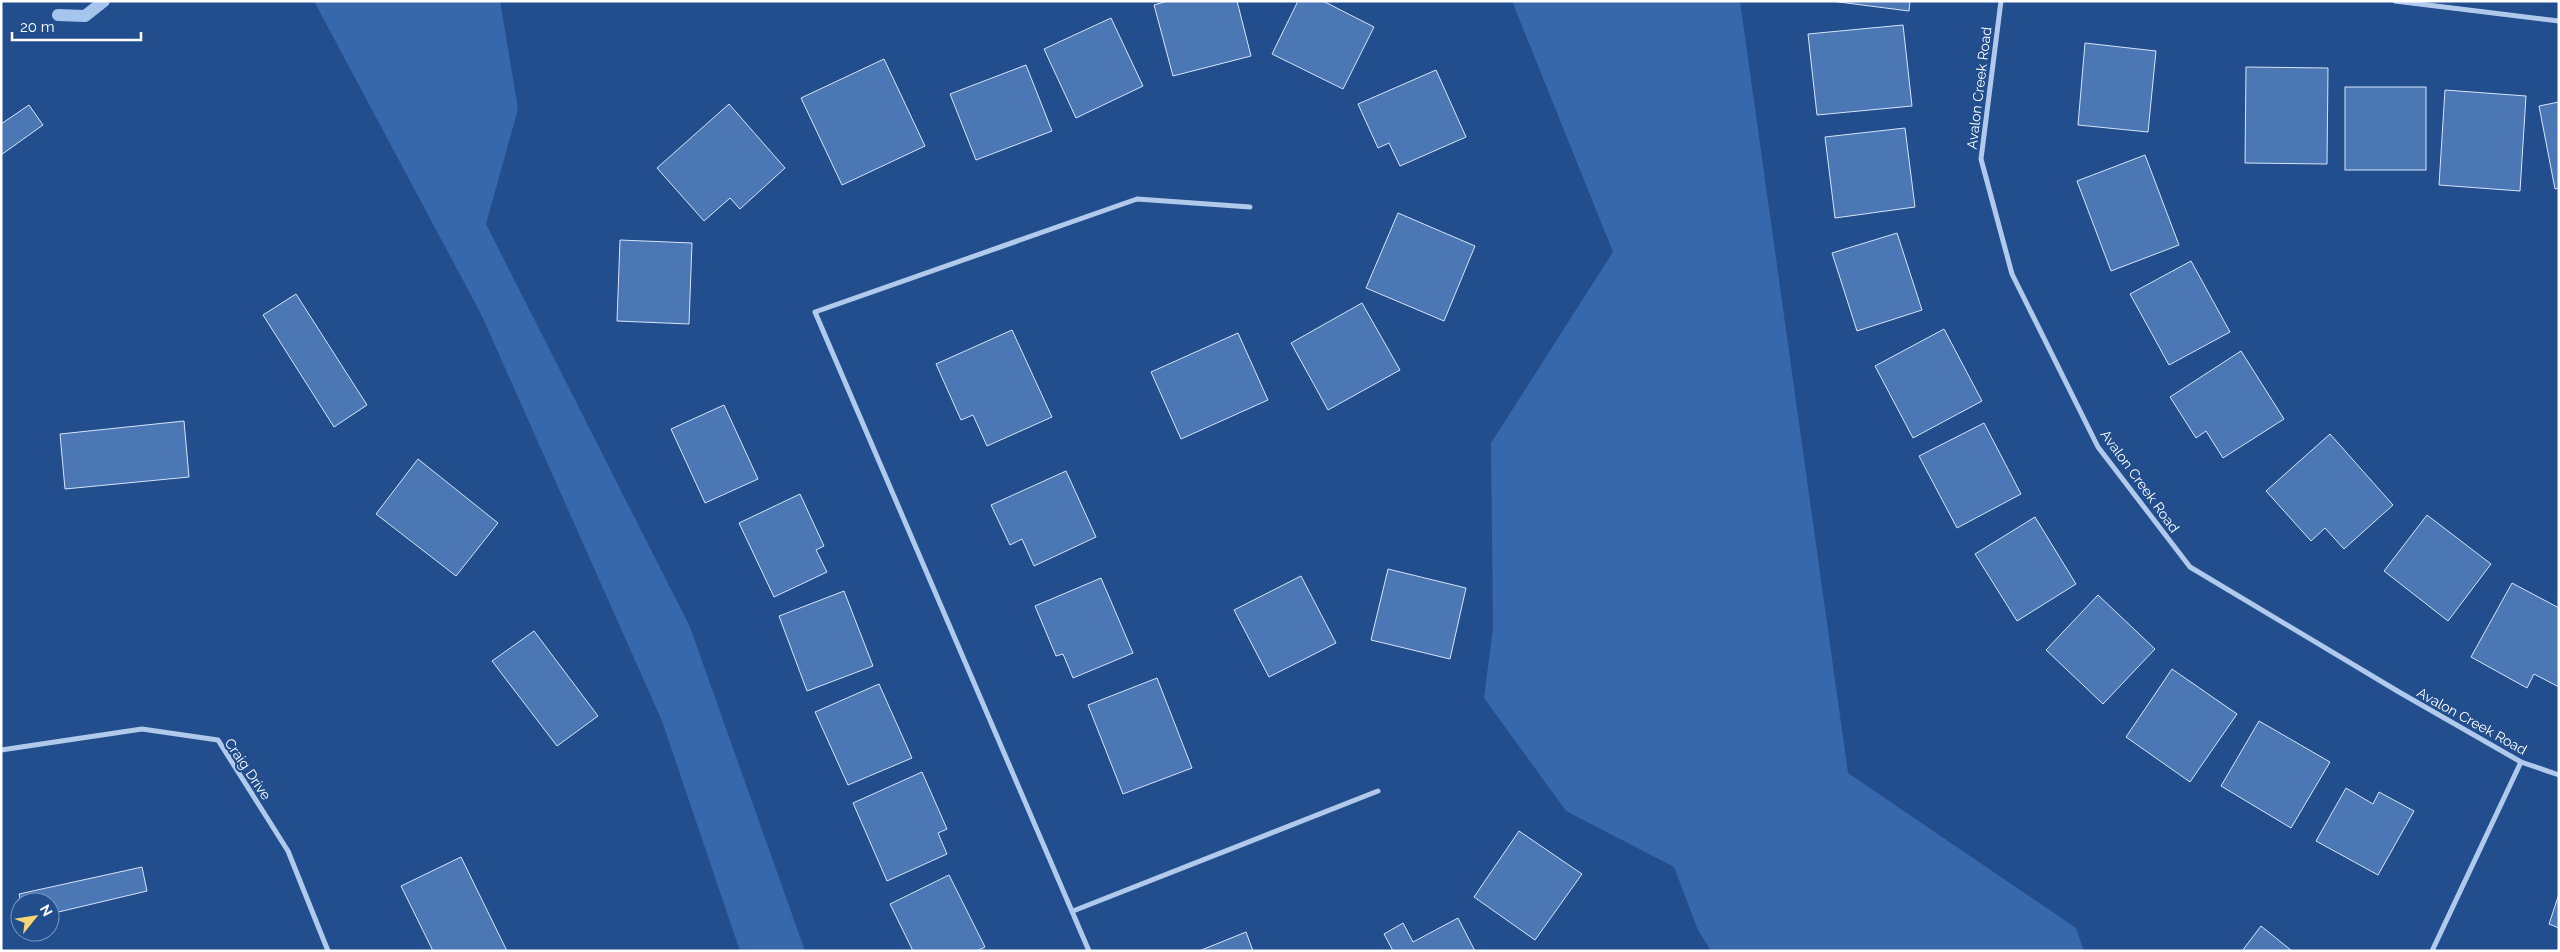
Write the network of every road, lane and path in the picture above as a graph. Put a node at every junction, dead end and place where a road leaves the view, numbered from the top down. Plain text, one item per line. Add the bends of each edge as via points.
1 (2001, 1) edge
2 (2395, 1) edge
3 (2559, 21) edge
4 (1250, 207) dead end
5 (1, 750) edge
6 (2521, 762) junction
7 (2559, 775) edge
8 (1378, 791) dead end
9 (1073, 911) junction
10 (328, 951) edge
11 (1089, 951) edge
12 (2432, 951) edge

1 - 6 street, Avalon Creek Road via 1981,159 2012,274 2098,446 2190,567
2 - 3 street
4 - 9 street via 1137,199 815,312
5 - 10 street, Craig Drive via 142,729 218,740 288,852
6 - 7 street, Avalon Creek Road
6 - 12 street
8 - 9 street
9 - 11 street

